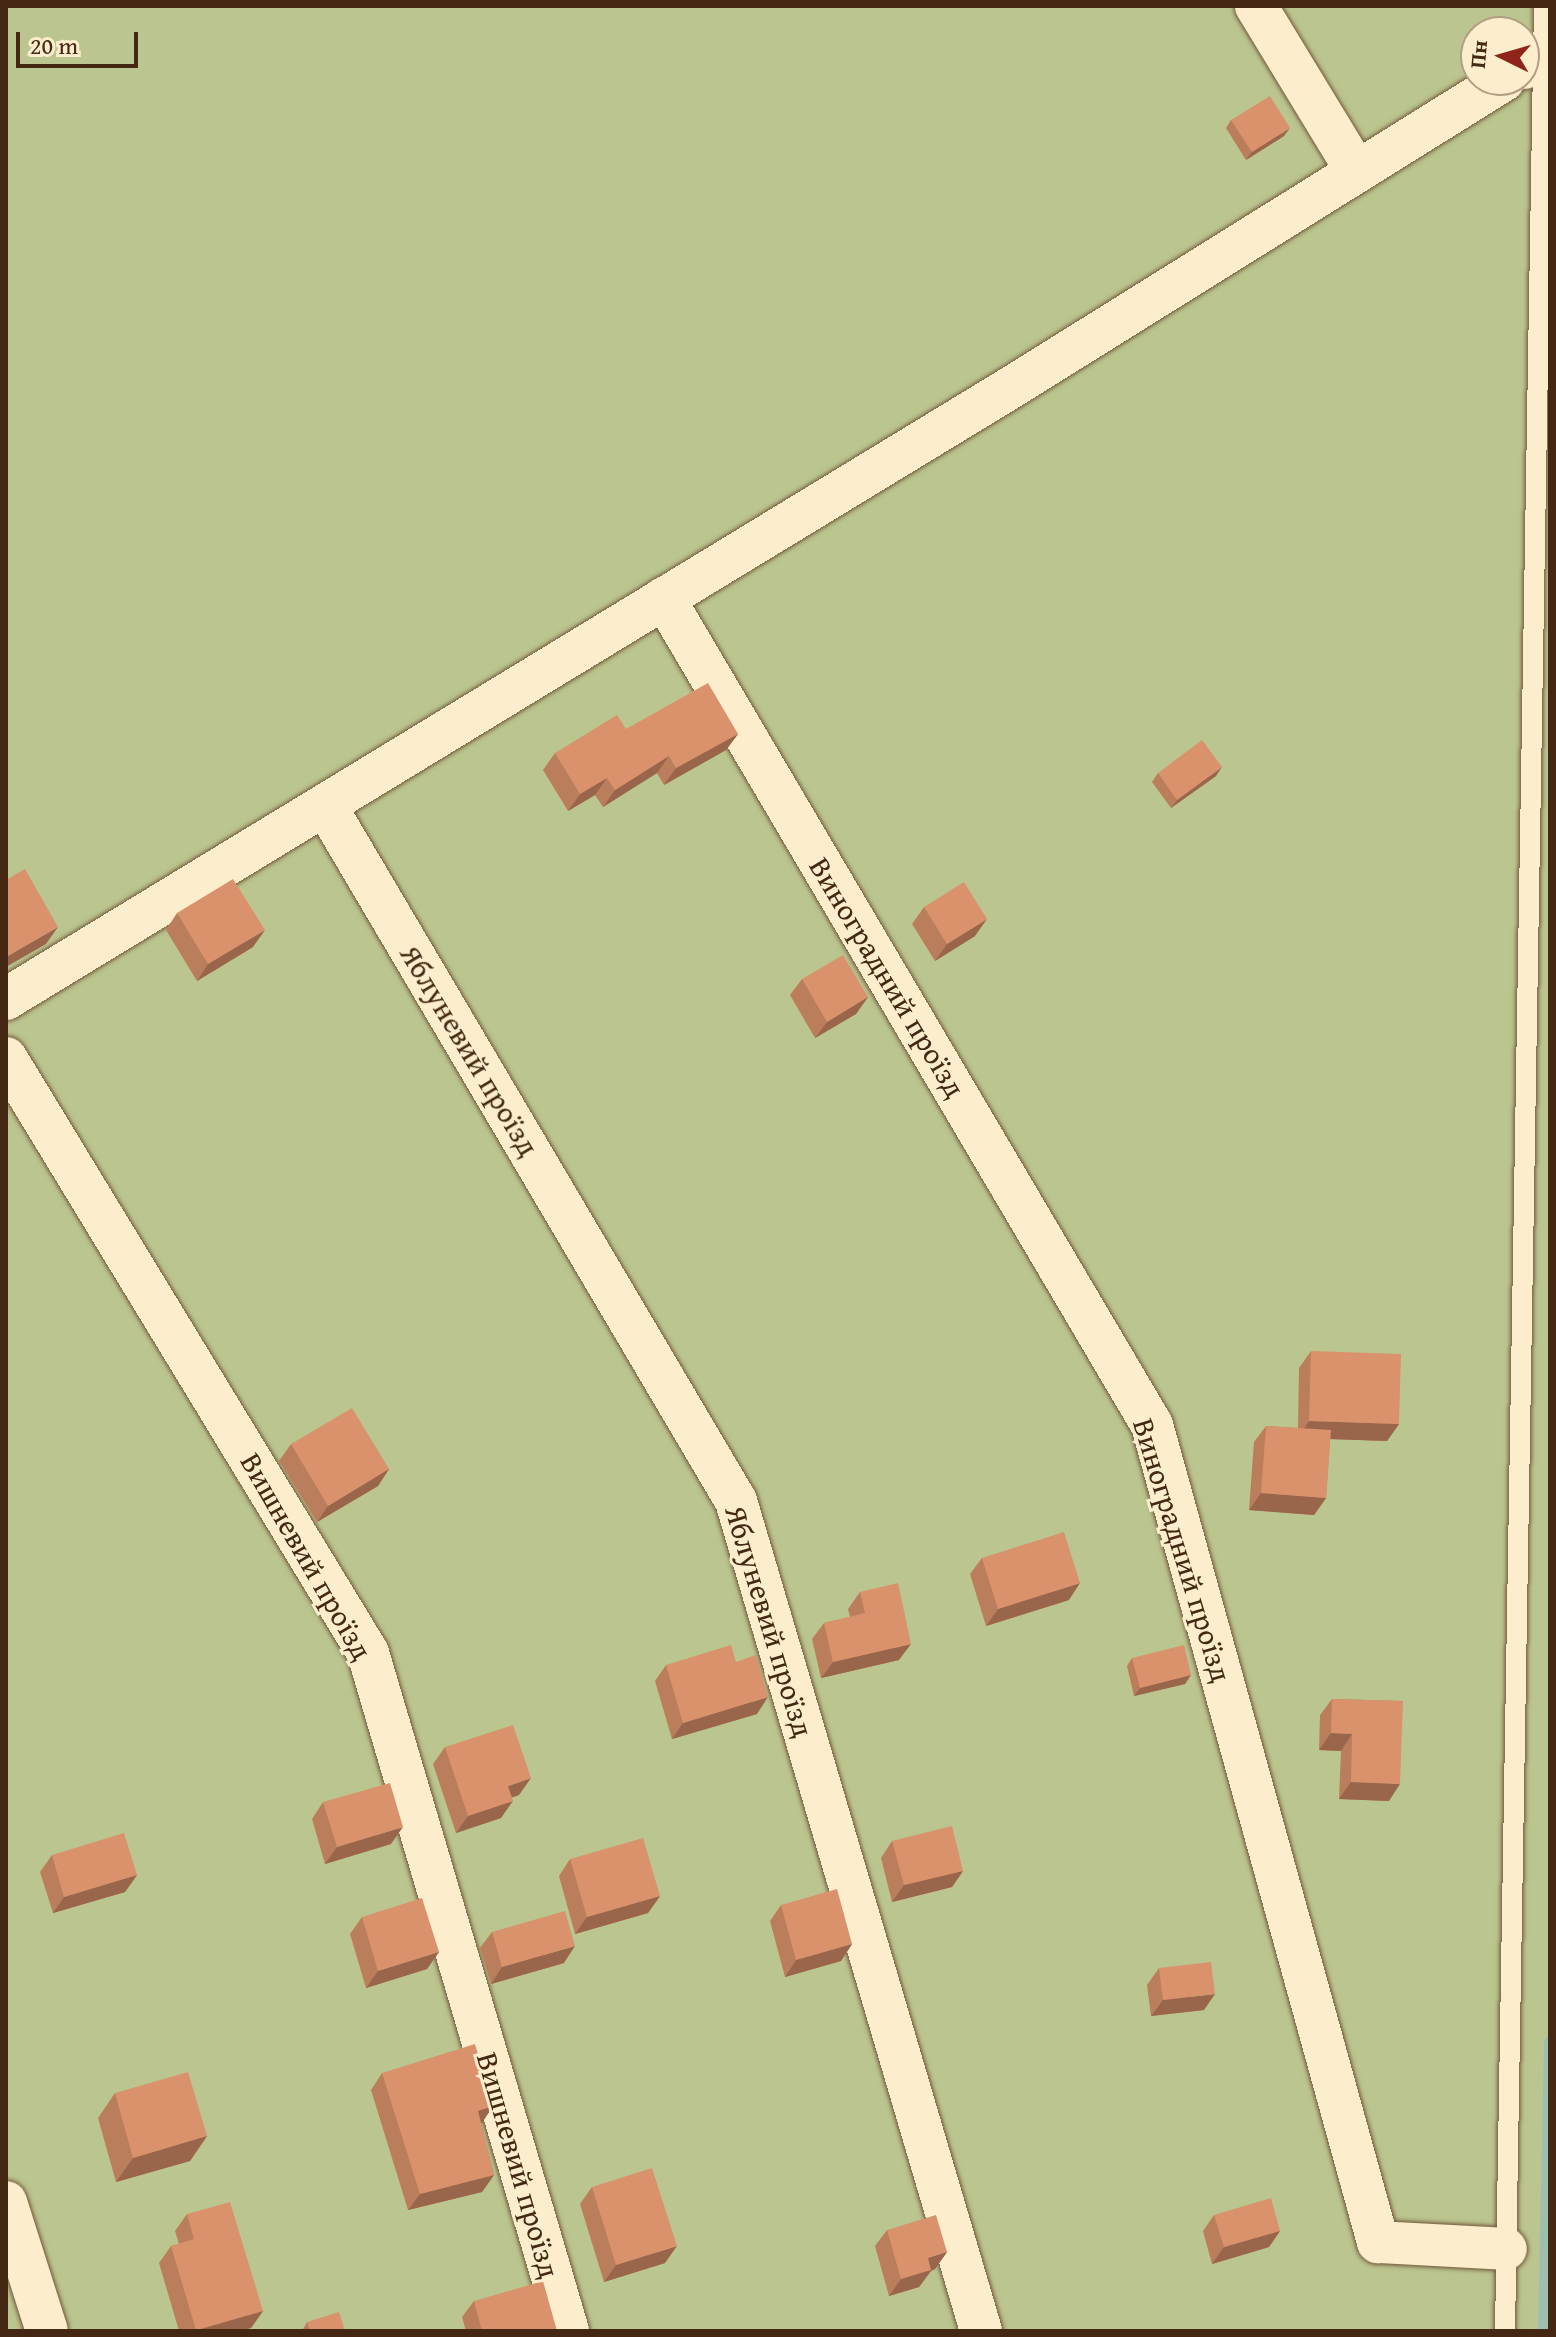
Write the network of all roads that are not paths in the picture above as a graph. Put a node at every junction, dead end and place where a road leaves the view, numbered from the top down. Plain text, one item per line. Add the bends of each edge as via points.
1 (1256, 6) edge
2 (1544, 6) edge
3 (1540, 26) edge
4 (1478, 96) edge
5 (1533, 96) edge
6 (1357, 172) junction
7 (664, 598) junction
8 (325, 805) junction
9 (6, 999) edge
10 (6, 1058) edge
11 (6, 2202) edge
12 (1506, 2249) junction
13 (47, 2331) edge
14 (568, 2331) edge
15 (981, 2331) edge
16 (1505, 2331) edge

1 - 6 street
2 - 3 lane
4 - 6 street
5 - 12 lane
6 - 7 street
7 - 8 street
7 - 12 street, Виноградний проїзд via 1152,1425 1378,2242
8 - 9 street
8 - 15 street, Яблуневий проїзд via 736,1501
10 - 14 street, Вишневий проїзд via 368,1653
11 - 13 street
12 - 16 lane

